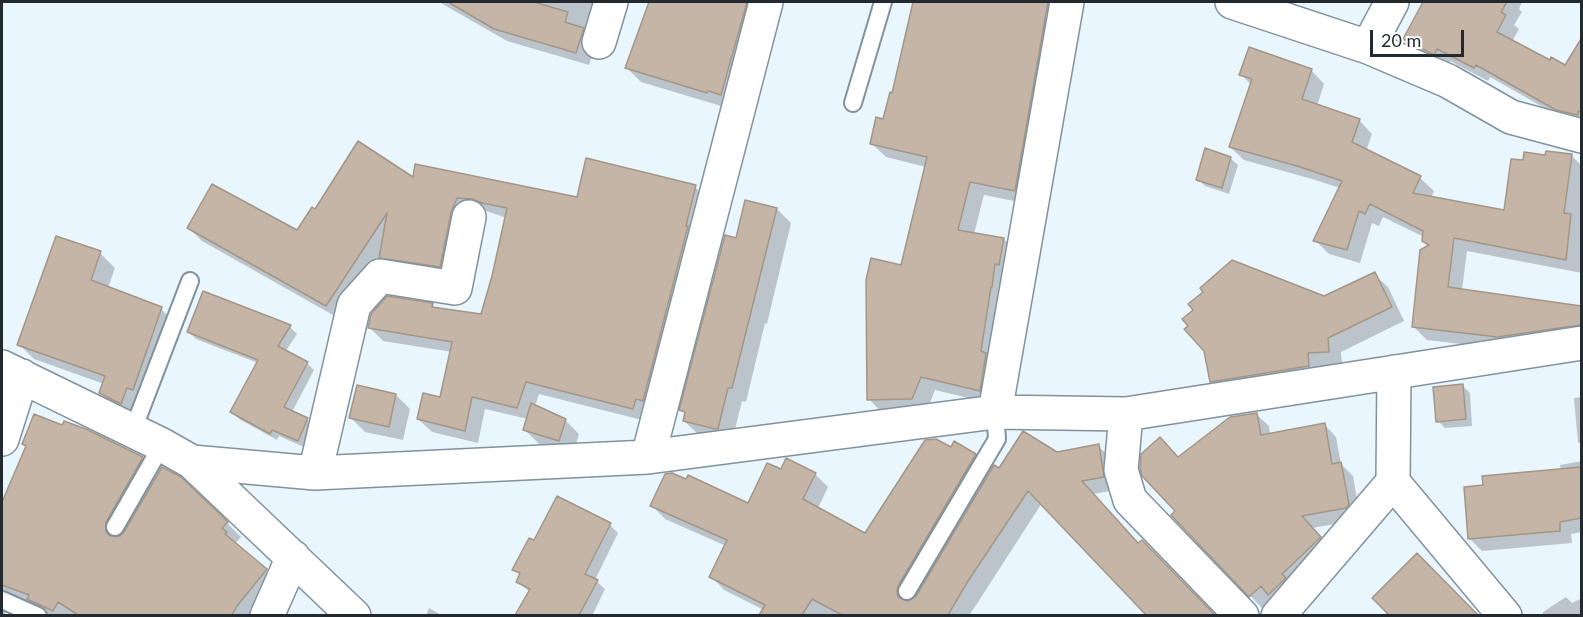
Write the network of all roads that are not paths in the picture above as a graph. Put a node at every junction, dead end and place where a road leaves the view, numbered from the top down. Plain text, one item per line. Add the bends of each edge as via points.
1 (611, 2) edge
2 (766, 2) edge
3 (883, 2) edge
4 (1067, 2) edge
5 (1232, 2) edge
6 (1392, 2) edge
7 (599, 42) dead end
8 (1368, 47) junction
9 (853, 103) dead end
10 (1581, 136) edge
11 (469, 217) dead end
12 (190, 280) dead end
13 (1581, 344) edge
14 (12, 371) edge
15 (1394, 372) junction
16 (995, 412) junction
17 (1126, 414) junction
18 (133, 430) junction
19 (2, 439) edge
20 (162, 445) junction
21 (648, 457) junction
22 (192, 462) junction
23 (315, 473) junction
24 (1394, 482) junction
25 (115, 527) dead end
26 (293, 557) junction
27 (907, 591) dead end
28 (2, 600) edge
29 (38, 615) edge
30 (267, 615) edge
31 (354, 615) edge
32 (1242, 615) edge
33 (1278, 615) edge
34 (1505, 615) edge

1 - 7 street
2 - 21 street
3 - 9 lane
4 - 16 street
5 - 8 street
6 - 8 street
8 - 10 street via 1448,81 1511,117
11 - 23 street via 455,288 380,276 354,305
12 - 18 lane
13 - 15 street
14 - 18 street
14 - 19 street
15 - 17 street
15 - 24 street
16 - 17 street
16 - 21 street
16 - 27 lane via 997,439
17 - 32 street via 1121,470 1130,500
18 - 20 street
20 - 22 street
20 - 25 lane
21 - 23 street
22 - 23 street
22 - 26 street
24 - 33 street
24 - 34 street
26 - 30 street
26 - 31 street
28 - 29 lane

